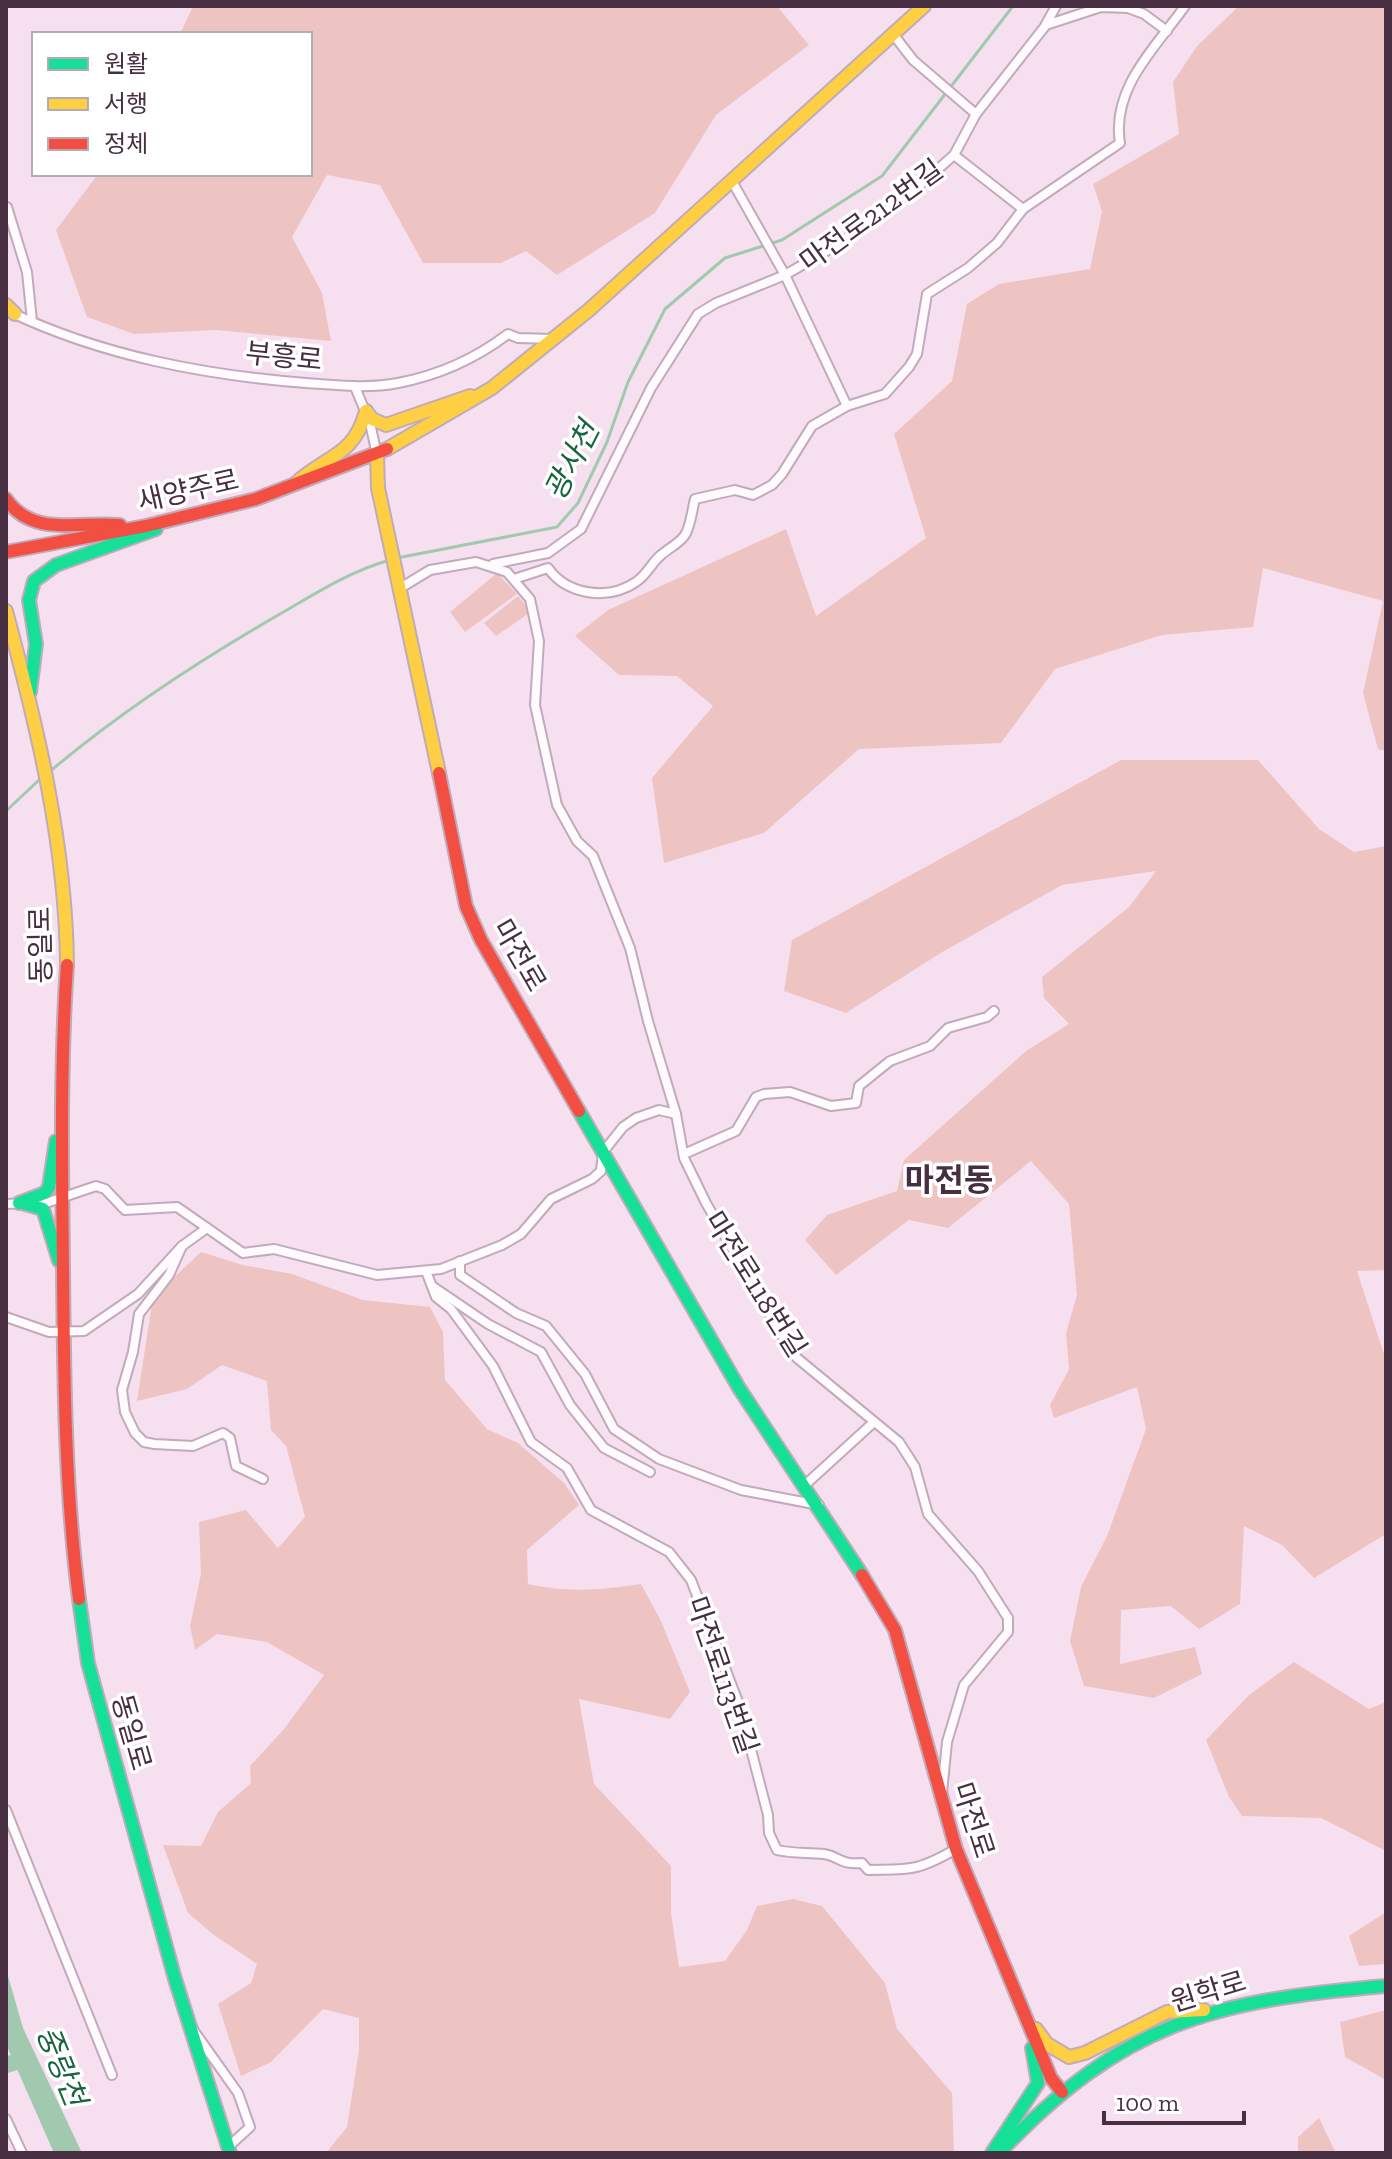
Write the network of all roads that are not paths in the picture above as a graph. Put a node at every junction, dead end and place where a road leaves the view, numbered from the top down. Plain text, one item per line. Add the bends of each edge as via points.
1 (924, 6) edge
2 (1056, 6) edge
3 (1185, 6) edge
4 (1046, 25) junction
5 (1167, 31) junction
6 (893, 34) junction
7 (976, 114) junction
8 (954, 155) junction
9 (733, 183) junction
10 (7, 207) edge
11 (1023, 209) junction
12 (783, 272) junction
13 (8, 311) edge
14 (32, 321) junction
15 (555, 339) junction
16 (355, 387) junction
17 (492, 388) junction
18 (847, 406) junction
19 (366, 411) junction
20 (377, 455) junction
21 (294, 484) junction
22 (6, 499) edge
23 (182, 518) junction
24 (126, 529) junction
25 (6, 552) edge
26 (493, 564) junction
27 (514, 579) junction
28 (401, 582) junction
29 (6, 611) edge
30 (6, 628) edge
31 (17, 653) junction
32 (30, 699) junction
33 (994, 1011) dead end
34 (62, 1110) junction
35 (676, 1114) junction
36 (603, 1152) junction
37 (684, 1154) junction
38 (63, 1199) junction
39 (12, 1204) edge
40 (207, 1228) junction
41 (182, 1246) junction
42 (460, 1261) junction
43 (426, 1271) junction
44 (63, 1281) junction
45 (432, 1285) junction
46 (6, 1317) edge
47 (64, 1332) junction
48 (874, 1422) junction
49 (650, 1472) dead end
50 (263, 1479) dead end
51 (805, 1485) junction
52 (819, 1505) junction
53 (942, 1801) junction
54 (6, 1810) edge
55 (956, 1849) junction
56 (1386, 1986) edge
57 (1018, 1999) junction
58 (1214, 2009) junction
59 (193, 2030) junction
60 (112, 2075) dead end
61 (1062, 2092) junction
62 (6, 2119) edge
63 (229, 2150) edge
64 (22, 2153) edge
65 (992, 2153) edge
66 (999, 2153) edge

1 - 6 street
2 - 4 street, 마전로212번길
3 - 5 street
4 - 5 street via 1101,7 1128,8
4 - 7 street, 마전로212번길
5 - 11 street via 1134,73 1117,122 1120,143
6 - 7 street via 913,60
6 - 9 street
7 - 8 street, 마전로212번길
8 - 11 street
8 - 12 street, 마전로212번길 via 901,201
9 - 12 street
9 - 15 street
10 - 14 street via 27,272
11 - 18 street via 997,243 927,294 917,354 901,376 874,400
12 - 18 street, 마전로212번길
12 - 26 street via 698,314 651,388 581,529 548,553
13 - 14 street, 부흥로
14 - 16 street, 부흥로 via 149,362
15 - 16 street, 부흥로 via 508,334 468,362 397,384
15 - 17 street
16 - 19 street, 마전로
17 - 19 street via 386,425
17 - 20 street
18 - 27 street via 812,426 772,485 753,495 735,490 695,499 684,536 628,587 601,593 571,589 548,568
19 - 20 street, 마전로
19 - 21 street via 353,446 310,467
20 - 21 street, 새양주로
20 - 28 street, 마전로 via 381,503
21 - 23 street, 새양주로
22 - 24 street via 12,513 31,524 117,524
23 - 24 street, 새양주로
23 - 32 street via 56,565 34,581 29,600 36,644
24 - 25 street, 새양주로
26 - 27 street, 마전로118번길
26 - 28 street via 430,570
27 - 35 street, 마전로118번길 via 537,618 535,705 557,805 610,891
28 - 36 street, 마전로 via 466,906
29 - 31 street, 동일로
30 - 31 street
31 - 32 street, 동일로
32 - 34 street, 동일로 via 62,870 67,963
33 - 37 street via 948,1028 922,1051 885,1064 859,1086 856,1103 831,1106 790,1092 764,1094 756,1097 736,1131
34 - 38 street, 동일로
34 - 39 street via 49,1187
35 - 36 street via 659,1110 636,1118
35 - 37 street, 마전로118번길
36 - 42 street via 601,1171 551,1199 521,1234
36 - 51 street, 마전로 via 739,1388
37 - 48 street, 마전로118번길 via 706,1203 789,1347
38 - 39 street
38 - 40 street via 96,1186 125,1210 177,1207
38 - 44 street, 동일로
39 - 44 street via 43,1209
40 - 41 street
40 - 43 street via 243,1253 274,1249 377,1275
41 - 47 street via 138,1294 84,1331
41 - 50 street via 169,1275 139,1314 122,1390 125,1412 144,1442 193,1446 223,1433 230,1438 236,1466
42 - 43 street
42 - 52 street via 460,1275 476,1288 546,1326 585,1374 614,1429 625,1437 659,1459 741,1490
43 - 45 street, 마전로113번길
44 - 47 street, 동일로
45 - 49 street via 541,1352 570,1405 604,1448
45 - 55 street, 마전로113번길 via 436,1297 493,1366 531,1442 567,1468 591,1510 669,1552 691,1580 740,1707 777,1850 825,1854 838,1862 892,1872 928,1865
46 - 47 street
47 - 59 street, 동일로 via 73,1551 88,1663
48 - 51 street
48 - 53 street, 마전로118번길 via 899,1442 915,1467 928,1514 978,1571 1008,1618 1008,1632 964,1685 947,1742
51 - 52 street, 마전로
52 - 53 street, 마전로 via 895,1630
53 - 55 street, 마전로
54 - 60 street
55 - 57 street, 마전로
56 - 58 street, 원학로
57 - 58 street via 1047,2044 1069,2057 1167,2012
57 - 61 street, 마전로
57 - 65 street via 1038,2083
58 - 61 street, 원학로 via 1130,2045
59 - 63 street, 동일로
59 - 63 street via 248,2115 250,2127
61 - 66 street
62 - 64 street

